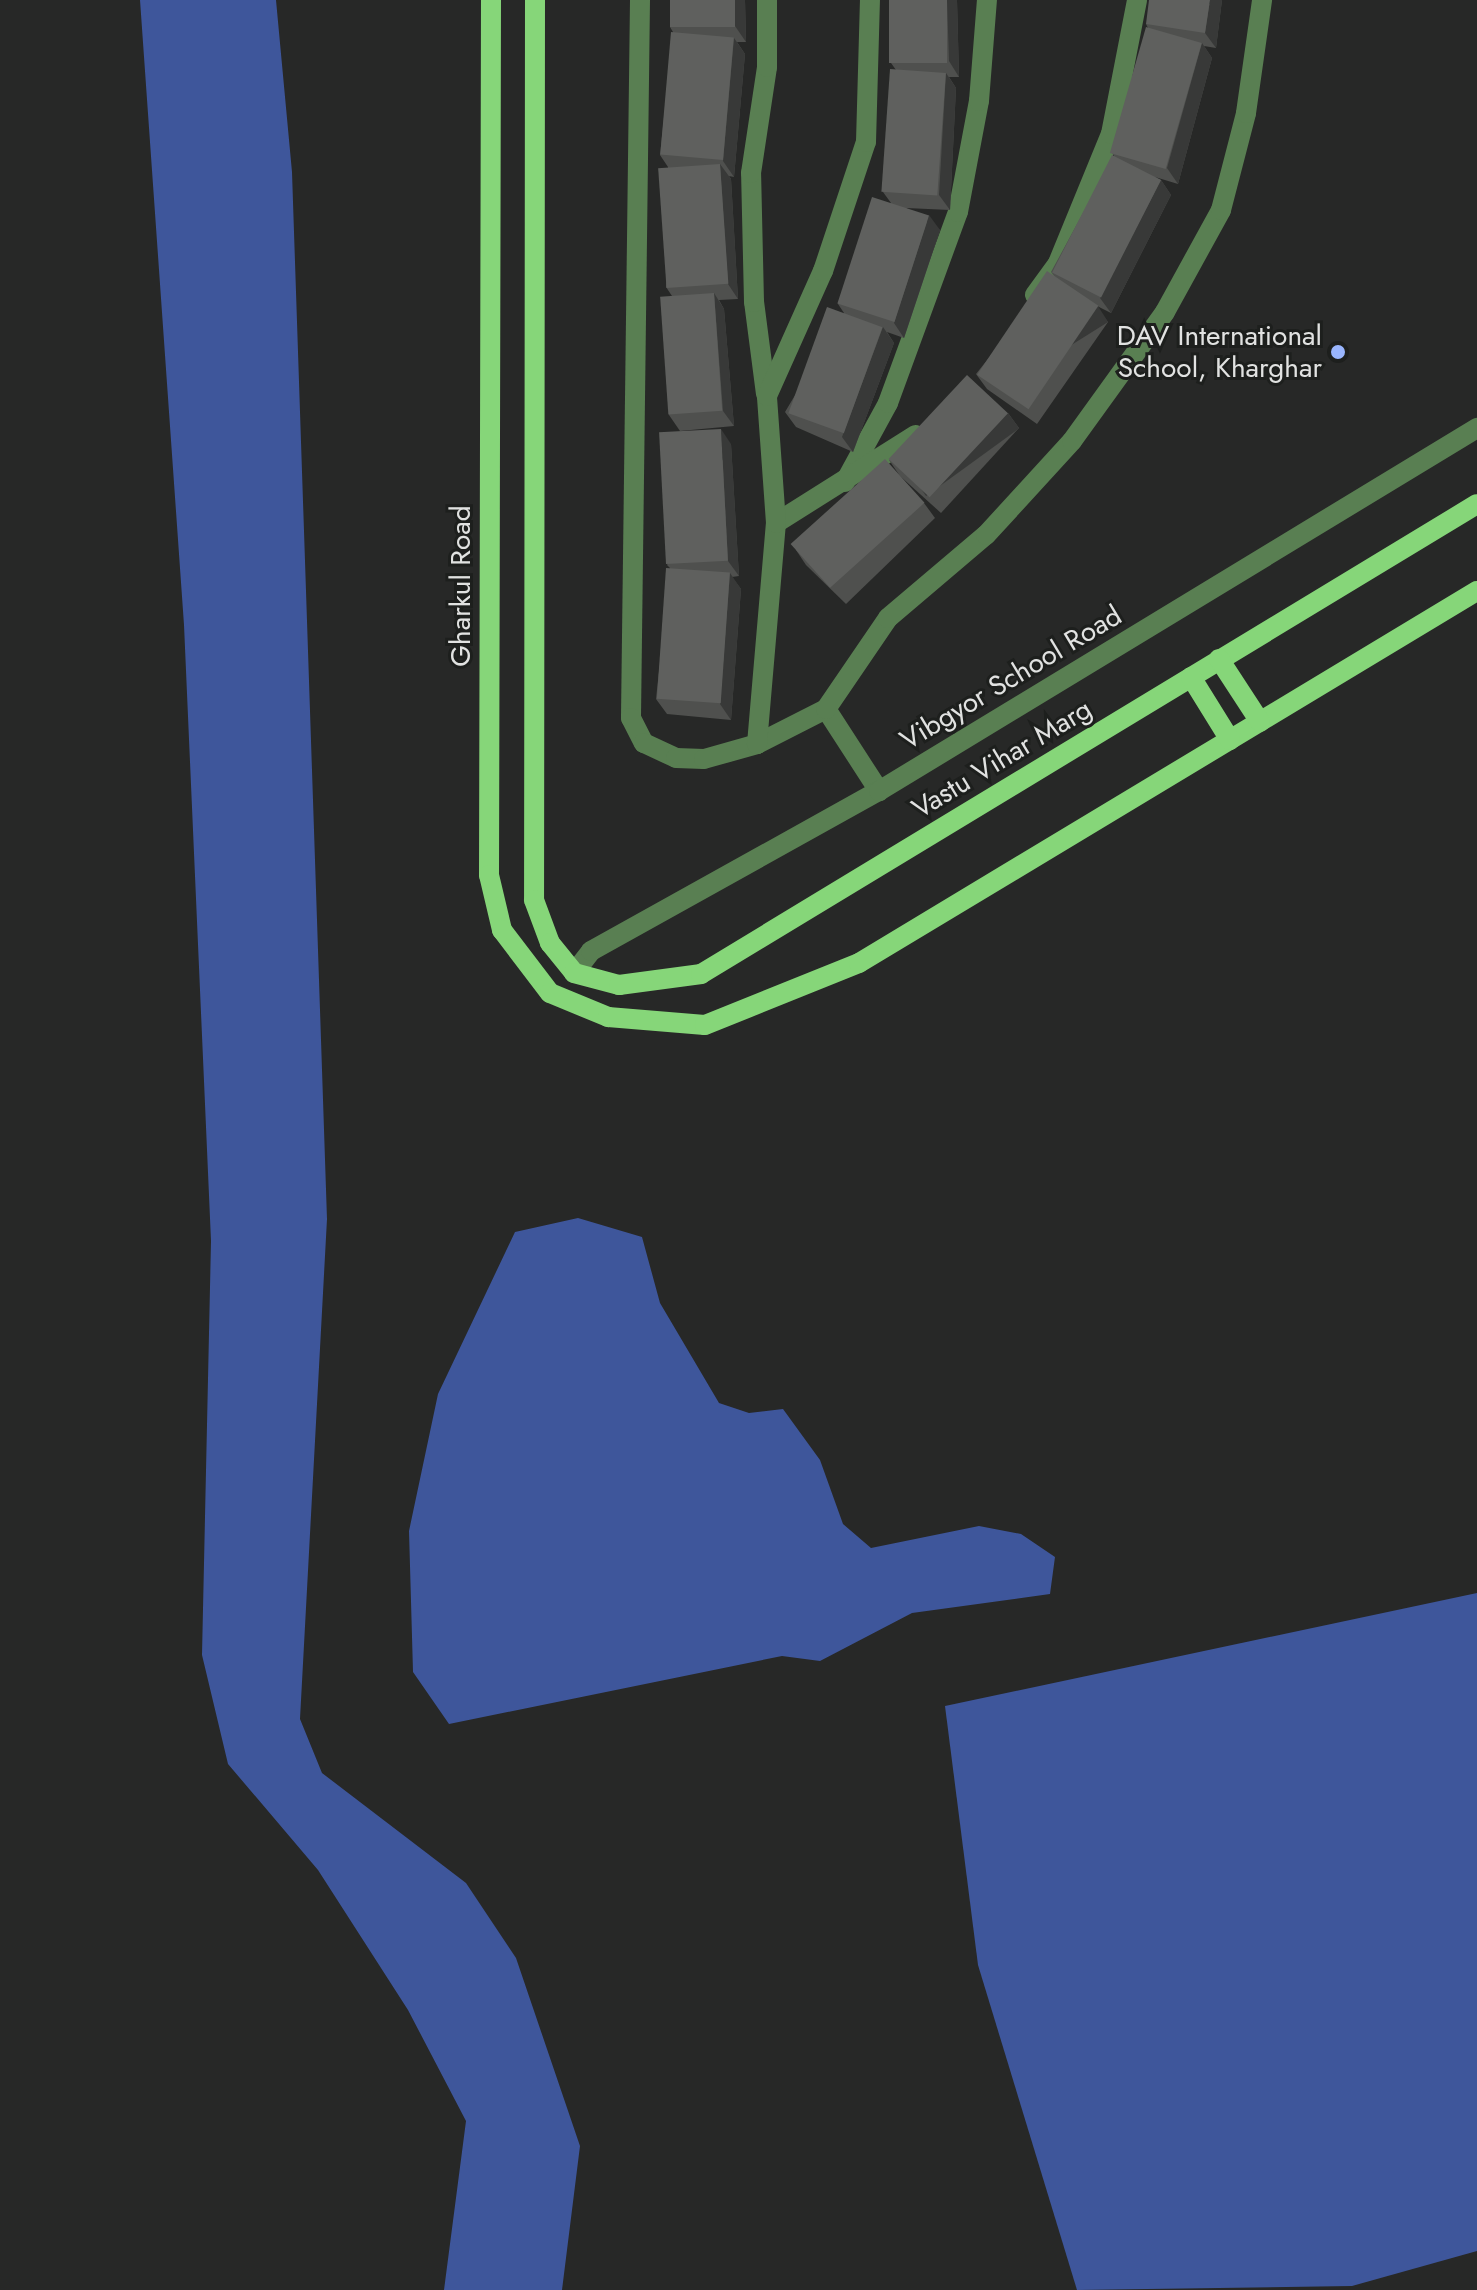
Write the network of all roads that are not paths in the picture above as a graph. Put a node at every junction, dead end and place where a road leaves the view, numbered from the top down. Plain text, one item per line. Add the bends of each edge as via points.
1 (491, 0) edge
2 (535, 0) edge
3 (640, 0) edge
4 (767, 0) edge
5 (870, 0) edge
6 (987, 0) edge
7 (1137, 0) edge
8 (1262, 0) edge
9 (1023, 312) edge
10 (767, 396) junction
11 (936, 415) edge
12 (1477, 428) edge
13 (845, 483) junction
14 (1477, 504) edge
15 (776, 523) junction
16 (1477, 591) edge
17 (1219, 659) junction
18 (1191, 677) junction
19 (826, 709) junction
20 (1260, 722) junction
21 (1230, 740) junction
22 (757, 744) junction
23 (879, 791) junction
24 (574, 973) junction

1 - 21 main road, Gharkul Road via 489,875 502,930 550,993 608,1017 705,1025 859,963
2 - 24 main road via 533,876 537,917
3 - 22 street via 631,718 644,743 676,758 704,759
4 - 10 street via 767,67 751,173 754,302
5 - 10 street via 866,142 823,271
6 - 13 street via 979,101 958,212 888,403
7 - 9 street via 1111,134 1058,263
8 - 19 street via 1221,210 1165,312 1072,441 986,535 888,618
10 - 15 street
11 - 13 street via 905,447
12 - 23 street, Vibgyor School Road
13 - 15 street
14 - 17 main road, Vastu Vihar Marg
15 - 22 street
16 - 20 main road
17 - 18 main road, Vastu Vihar Marg
17 - 20 main road
18 - 21 main road
18 - 24 main road, Vastu Vihar Marg via 701,974 661,985 619,985
19 - 22 street
19 - 23 street
20 - 21 main road
23 - 24 street, Vibgyor School Road via 591,951

